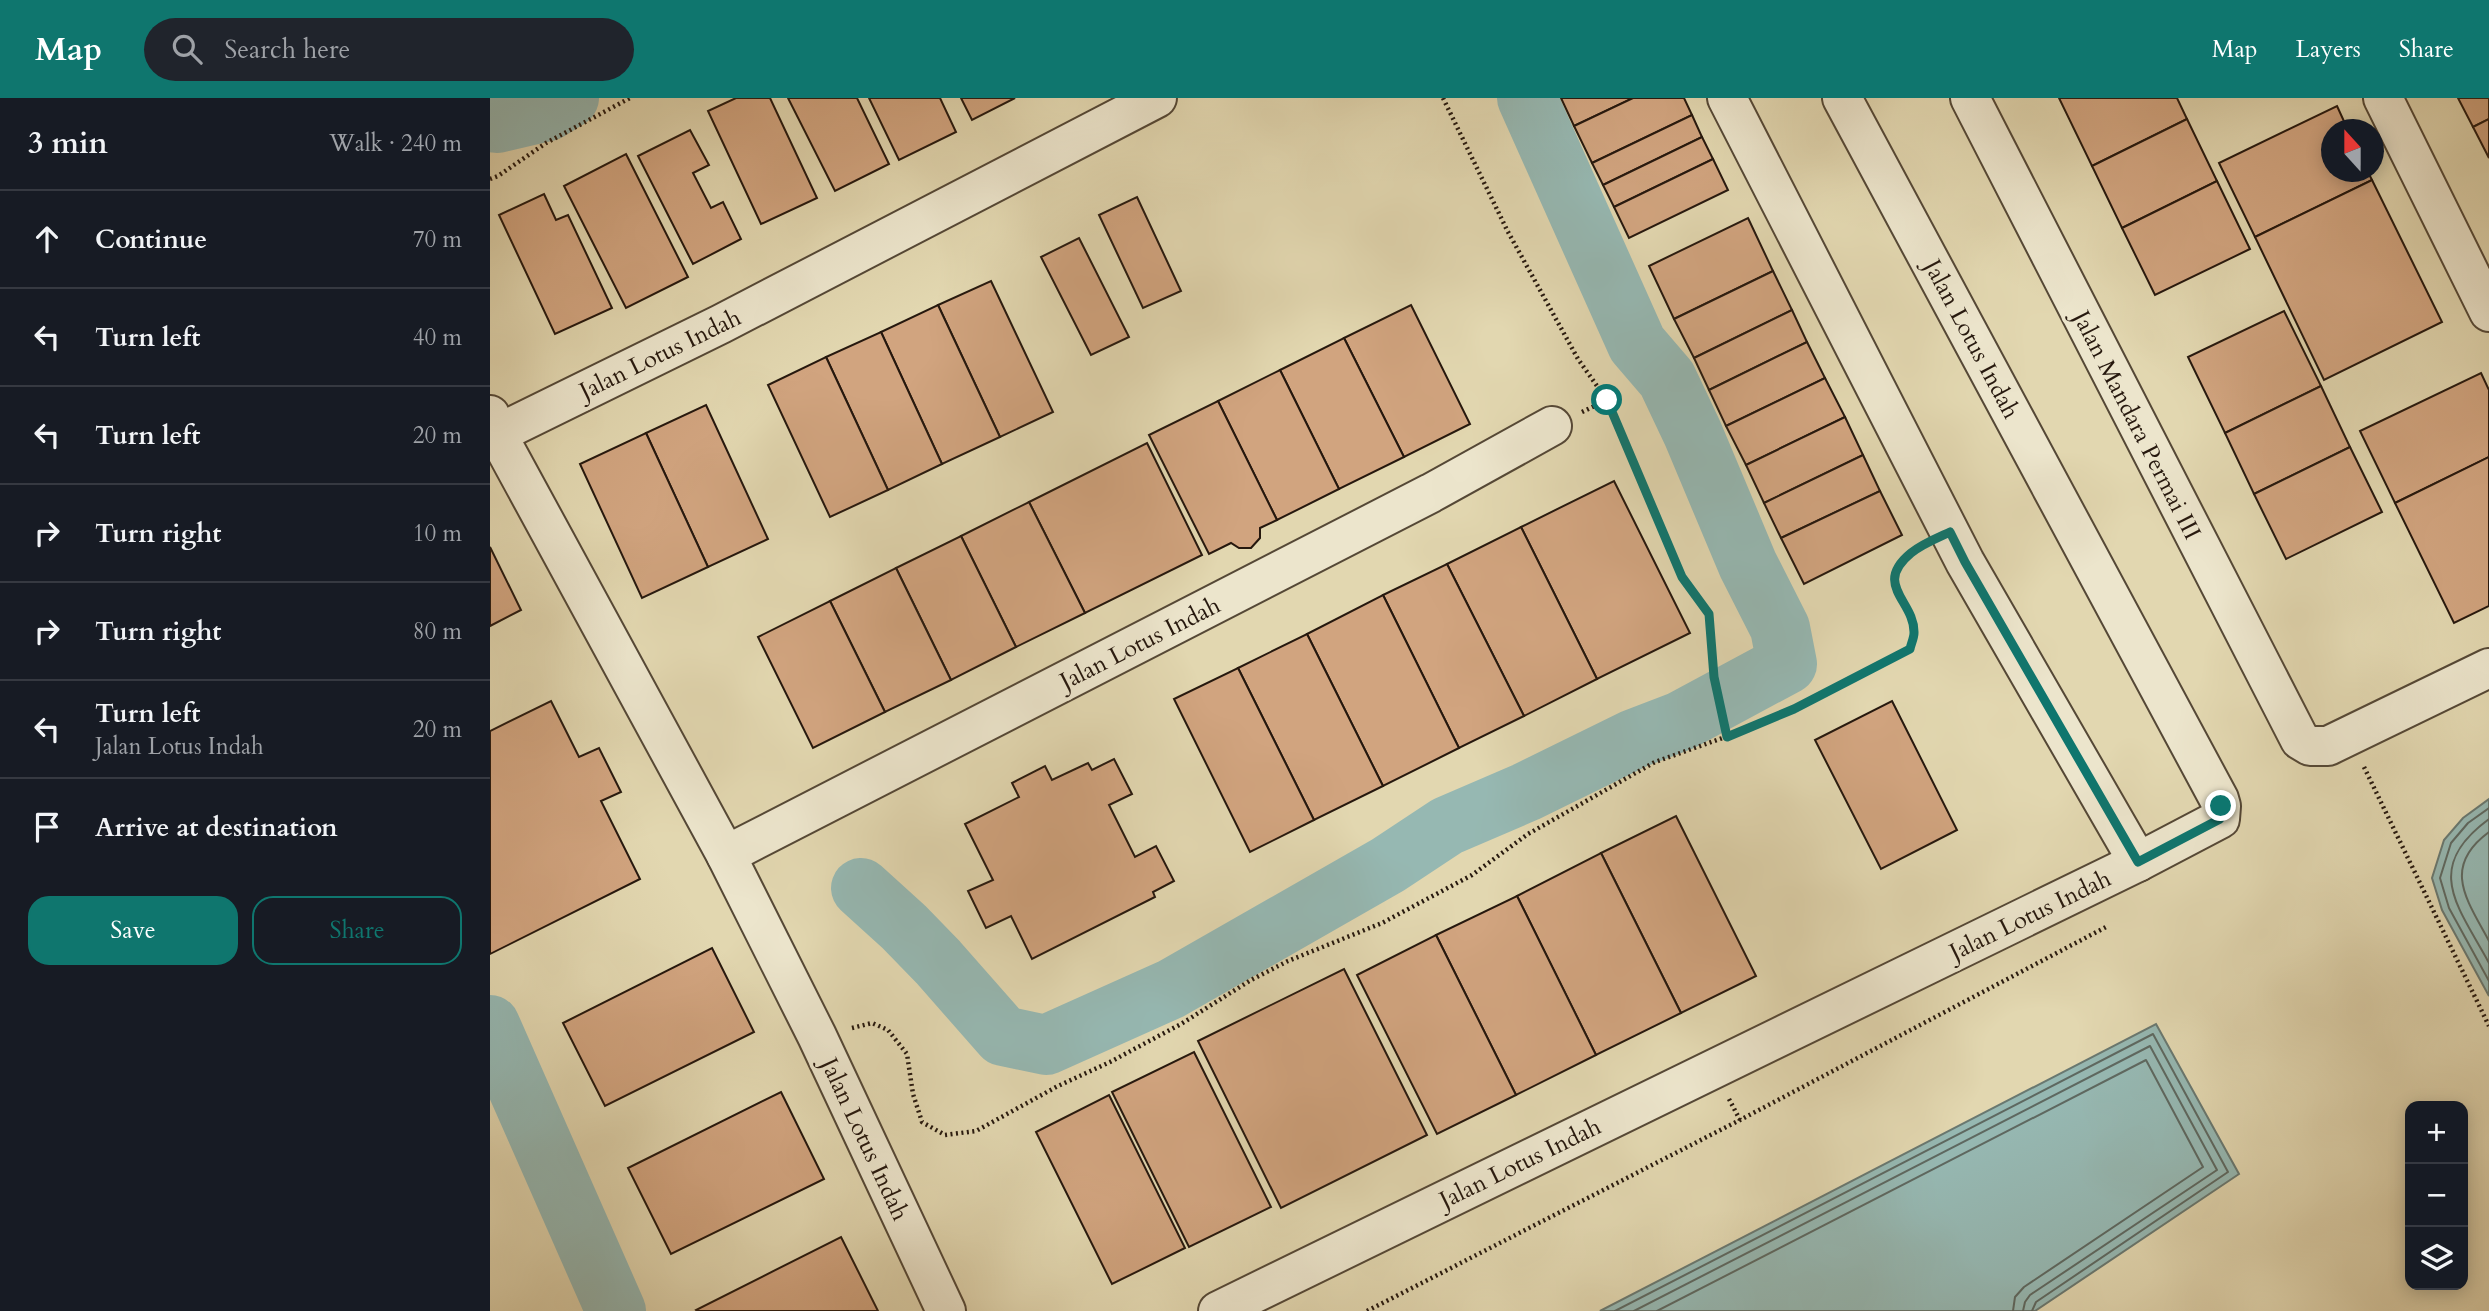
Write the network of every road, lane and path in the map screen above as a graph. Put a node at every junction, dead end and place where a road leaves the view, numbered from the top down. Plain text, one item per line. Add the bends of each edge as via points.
1 (630, 98) edge
2 (1157, 98) edge
3 (1443, 98) edge
4 (1727, 98) edge
5 (1842, 98) edge
6 (1970, 98) edge
7 (2383, 98) edge
8 (490, 179) edge
9 (2489, 312) edge
10 (493, 424) edge
11 (1552, 426) dead end
12 (1950, 532) junction
13 (2489, 668) edge
14 (1727, 737) junction
15 (2350, 737) junction
16 (726, 855) junction
17 (2138, 862) junction
18 (2106, 927) dead end
19 (2489, 1026) edge
20 (817, 1037) junction
21 (946, 1311) edge
22 (1218, 1311) edge
23 (1367, 1311) edge

1 - 8 path via 545,143
2 - 10 street, Jalan Lotus Indah via 721,324
3 - 14 path via 1507,230 1578,359 1607,400 1682,577 1709,614 1714,677
4 - 12 street
5 - 17 street, Jalan Lotus Indah via 2219,799 2220,819
6 - 15 street, Jalan Mandara Permai III via 2293,730 2310,746 2328,746
7 - 9 street
10 - 16 street, Jalan Lotus Indah
11 - 16 street, Jalan Lotus Indah
12 - 14 path via 1912,552 1898,566 1894,585 1914,632 1910,649 1794,709
12 - 17 street
13 - 15 street
14 - 20 path via 1655,762 1528,834 1472,875 1382,923 1251,980 1181,1024 976,1131 945,1135 922,1122 908,1054 888,1030 872,1023
15 - 19 path
16 - 20 street, Jalan Lotus Indah
17 - 22 street, Jalan Lotus Indah
18 - 23 path
20 - 21 street, Jalan Lotus Indah

